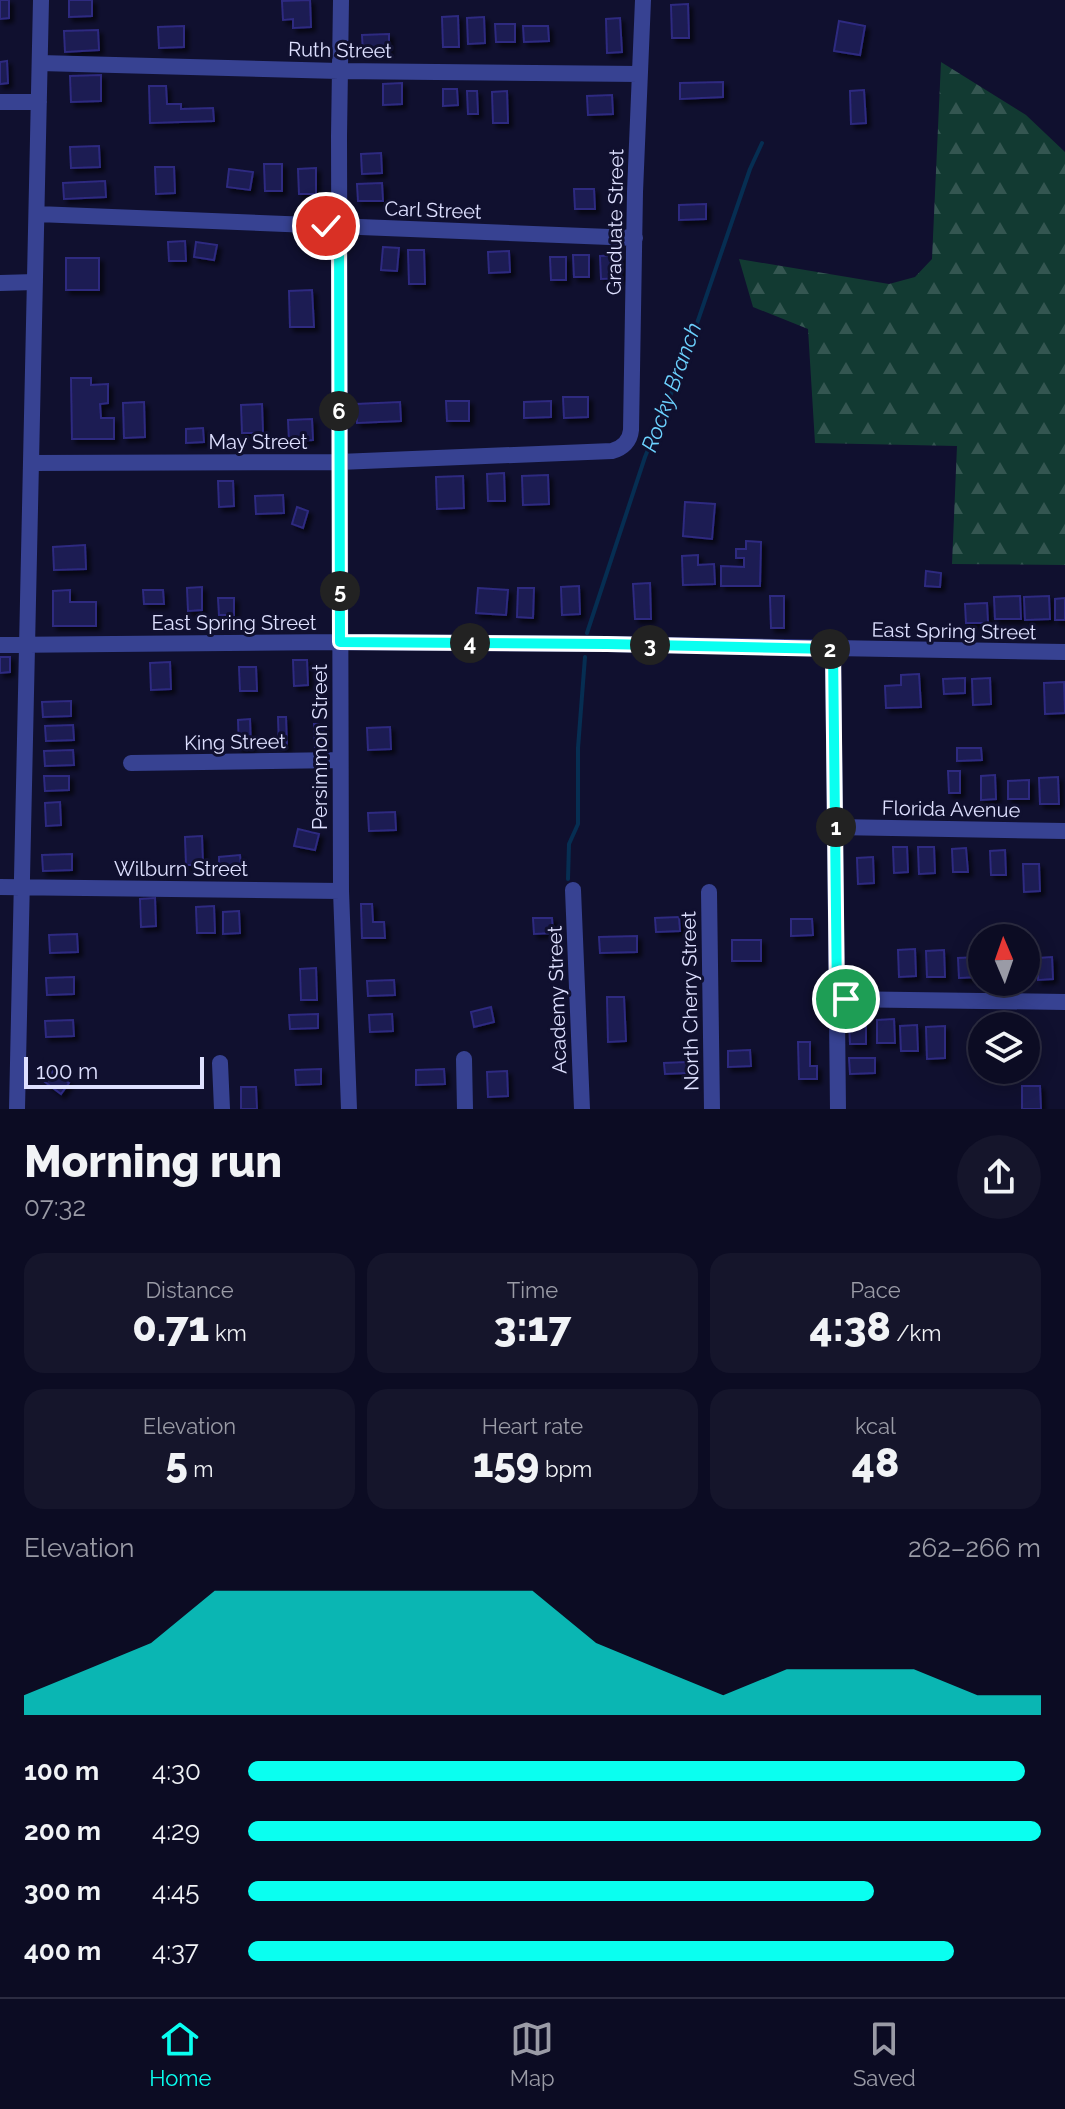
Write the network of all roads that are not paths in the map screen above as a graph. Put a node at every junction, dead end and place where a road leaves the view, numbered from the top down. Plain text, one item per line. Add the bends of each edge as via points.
1 (41, 0) edge
2 (341, 0) edge
3 (643, 0) edge
4 (40, 63) junction
5 (339, 71) junction
6 (639, 74) junction
7 (0, 102) edge
8 (39, 102) junction
9 (37, 214) junction
10 (339, 227) junction
11 (635, 238) junction
12 (35, 282) junction
13 (0, 283) edge
14 (626, 443) joint
15 (339, 462) junction
16 (31, 463) junction
17 (340, 642) junction
18 (0, 645) edge
19 (27, 645) junction
20 (833, 649) junction
21 (1065, 652) edge
22 (340, 760) junction
23 (131, 763) dead end
24 (836, 827) junction
25 (1065, 831) edge
26 (0, 887) edge
27 (22, 888) junction
28 (573, 890) dead end
29 (341, 891) junction
30 (709, 892) dead end
31 (837, 999) junction
32 (1065, 1002) edge
33 (464, 1059) dead end
34 (220, 1063) dead end
35 (17, 1109) edge
36 (222, 1109) edge
37 (349, 1109) edge
38 (465, 1109) edge
39 (582, 1109) edge
40 (712, 1109) edge
41 (838, 1109) edge

1 - 4 street
2 - 5 street, Persimmon Street
3 - 6 street, Graduate Street
4 - 5 street, Ruth Street
4 - 8 street
5 - 6 street, Ruth Street
5 - 10 street, Persimmon Street
6 - 11 street, Graduate Street
7 - 8 street
8 - 9 street
9 - 10 street, Carl Street
9 - 12 street
10 - 11 street, Carl Street
10 - 15 street, Persimmon Street
11 - 14 street, Graduate Street via 631,430
12 - 13 street
12 - 16 street
14 - 15 street, May Street via 612,451
15 - 16 street, May Street
15 - 17 street, Persimmon Street
16 - 19 street
17 - 19 street, East Spring Street
17 - 20 street, East Spring Street
17 - 22 street, Persimmon Street
18 - 19 street, East Spring Street
19 - 27 street
20 - 21 street, East Spring Street
20 - 24 street
22 - 23 street, King Street
22 - 29 street, Persimmon Street
24 - 25 street, Florida Avenue
24 - 31 street
26 - 27 street, Wilburn Street
27 - 29 street, Wilburn Street
27 - 35 street
28 - 39 street, Academy Street
29 - 37 street, Persimmon Street
30 - 40 street, North Cherry Street
31 - 32 street
31 - 41 street
33 - 38 street
34 - 36 street

